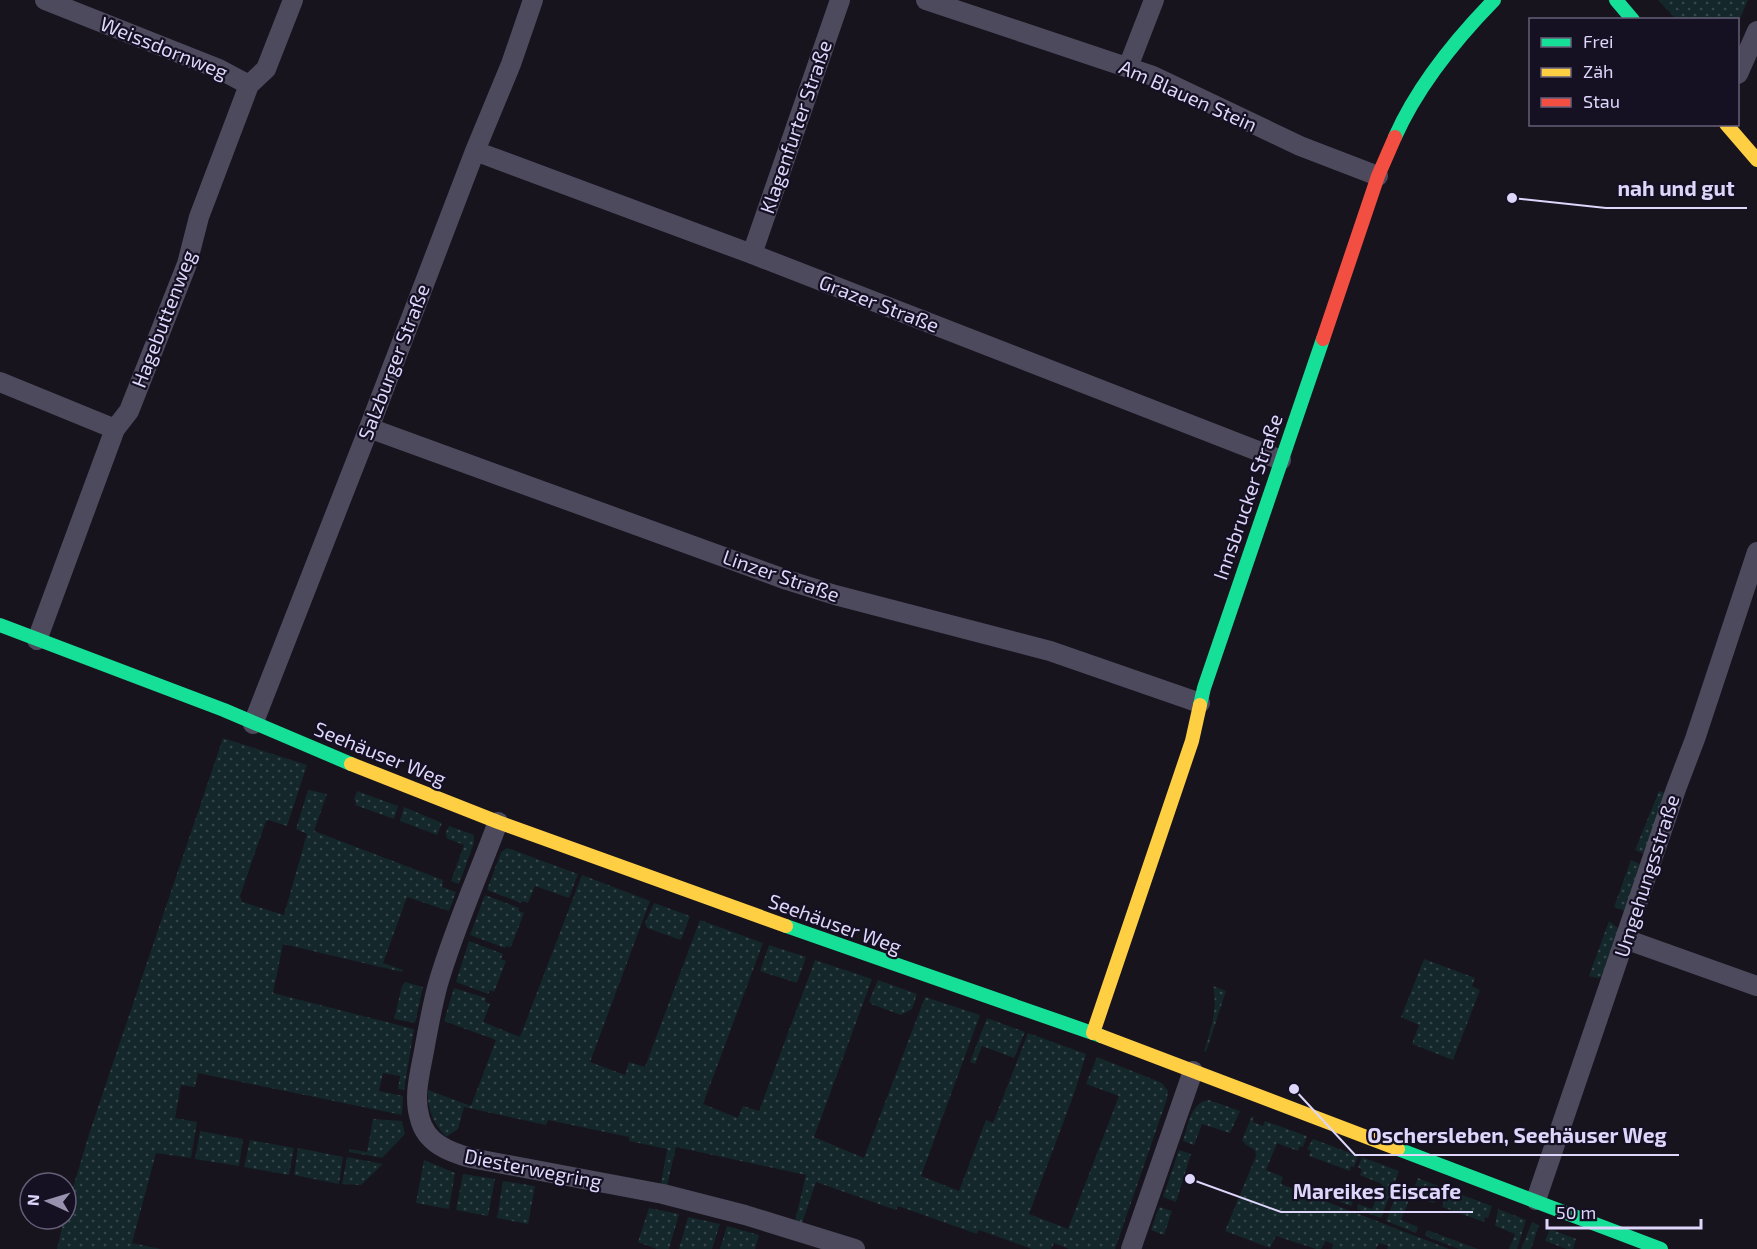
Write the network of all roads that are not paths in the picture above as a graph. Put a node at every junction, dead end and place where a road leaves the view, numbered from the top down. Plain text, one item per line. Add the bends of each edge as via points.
1 (45, 0) edge
2 (293, 0) edge
3 (533, 0) edge
4 (840, 0) edge
5 (926, 0) edge
6 (1154, 0) edge
7 (1494, 0) edge
8 (1616, 0) edge
9 (1631, 18) edge
10 (1757, 31) edge
11 (1128, 67) junction
12 (1739, 70) edge
13 (249, 85) junction
14 (1728, 126) edge
15 (475, 150) junction
16 (1757, 160) edge
17 (1378, 176) junction
18 (752, 254) junction
19 (0, 382) edge
20 (369, 428) junction
21 (115, 429) junction
22 (1281, 460) junction
23 (1757, 552) edge
24 (1751, 592) edge
25 (0, 625) edge
26 (37, 640) junction
27 (1200, 703) junction
28 (253, 724) junction
29 (498, 822) junction
30 (1625, 939) junction
31 (1757, 986) edge
32 (1093, 1033) junction
33 (1193, 1071) junction
34 (1536, 1200) junction
35 (855, 1249) edge
36 (1131, 1249) edge
37 (1661, 1249) edge

1 - 13 street, Weissdornweg via 219,69
2 - 13 street, Hagebuttenweg via 266,69
3 - 15 street, Salzburger Straße
4 - 18 street, Klagenfurter Straße
5 - 11 street, Am Blauen Stein
6 - 11 street
7 - 17 street, Innsbrucker Straße via 1431,76 1401,124
8 - 9 street
10 - 12 street
11 - 17 street, Am Blauen Stein via 1300,146
13 - 21 street, Hagebuttenweg via 199,217 187,264 129,411
14 - 16 street
15 - 18 street, Grazer Straße
15 - 20 street, Salzburger Straße
17 - 22 street, Innsbrucker Straße
18 - 22 street, Grazer Straße
19 - 21 street
20 - 27 street, Linzer Straße via 787,580 1050,651
20 - 28 street, Salzburger Straße
21 - 26 street, Hagebuttenweg
22 - 27 street, Innsbrucker Straße
23 - 24 street, Umgehungsstraße
24 - 30 street, Umgehungsstraße via 1676,789
25 - 26 street, Seehäuser Weg
26 - 28 street, Seehäuser Weg
27 - 32 street, Innsbrucker Straße via 1192,741
28 - 29 street, Seehäuser Weg
29 - 32 street, Seehäuser Weg
29 - 35 street, Diesterwegring via 438,986 417,1088 419,1119 426,1134 450,1152 471,1158 663,1194
30 - 31 street
30 - 34 street, Umgehungsstraße
32 - 33 street, Seehäuser Weg
33 - 34 street, Seehäuser Weg
33 - 36 street
34 - 37 street, Seehäuser Weg

